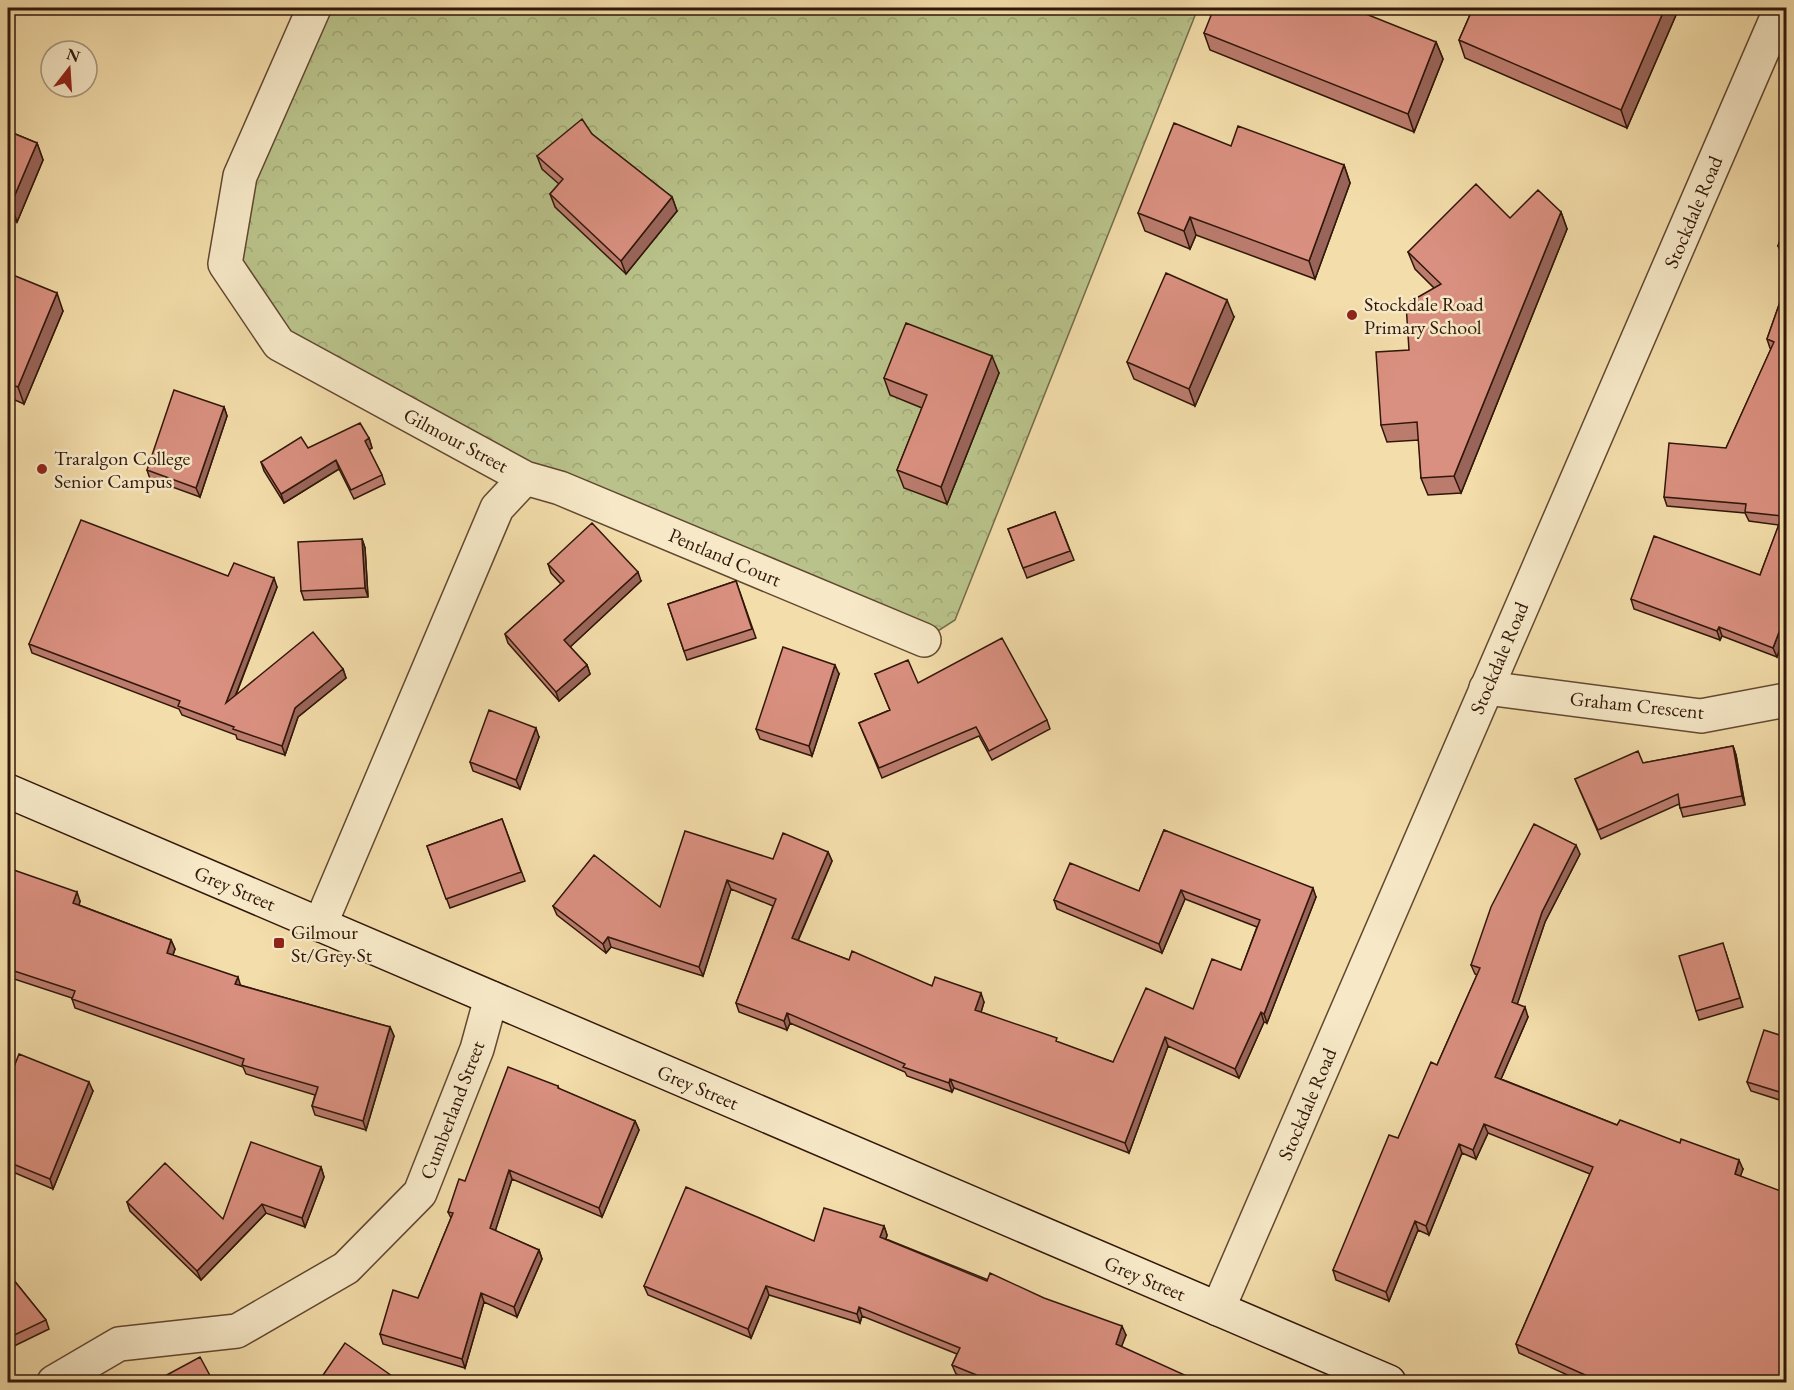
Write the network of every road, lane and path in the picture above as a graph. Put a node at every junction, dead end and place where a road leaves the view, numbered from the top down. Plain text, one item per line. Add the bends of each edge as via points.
1 (314, 8) edge
2 (1779, 28) edge
3 (525, 478) junction
4 (924, 640) dead end
5 (1486, 688) junction
6 (1786, 700) edge
7 (8, 791) edge
8 (320, 925) junction
9 (491, 998) junction
10 (1218, 1309) junction
11 (54, 1383) edge
12 (1389, 1383) edge

1 - 3 street, Gilmour Street via 240,176 225,264 279,344
2 - 5 street, Stockdale Road
3 - 4 street, Pentland Court via 571,493
3 - 8 street, Gilmour Street via 497,508
5 - 6 street, Graham Crescent via 1701,716
5 - 10 street, Stockdale Road
7 - 8 street, Grey Street
8 - 9 street, Grey Street
9 - 10 street, Grey Street
9 - 11 street, Cumberland Street via 477,1049 420,1193 346,1268 237,1331 119,1344
10 - 12 street, Grey Street

